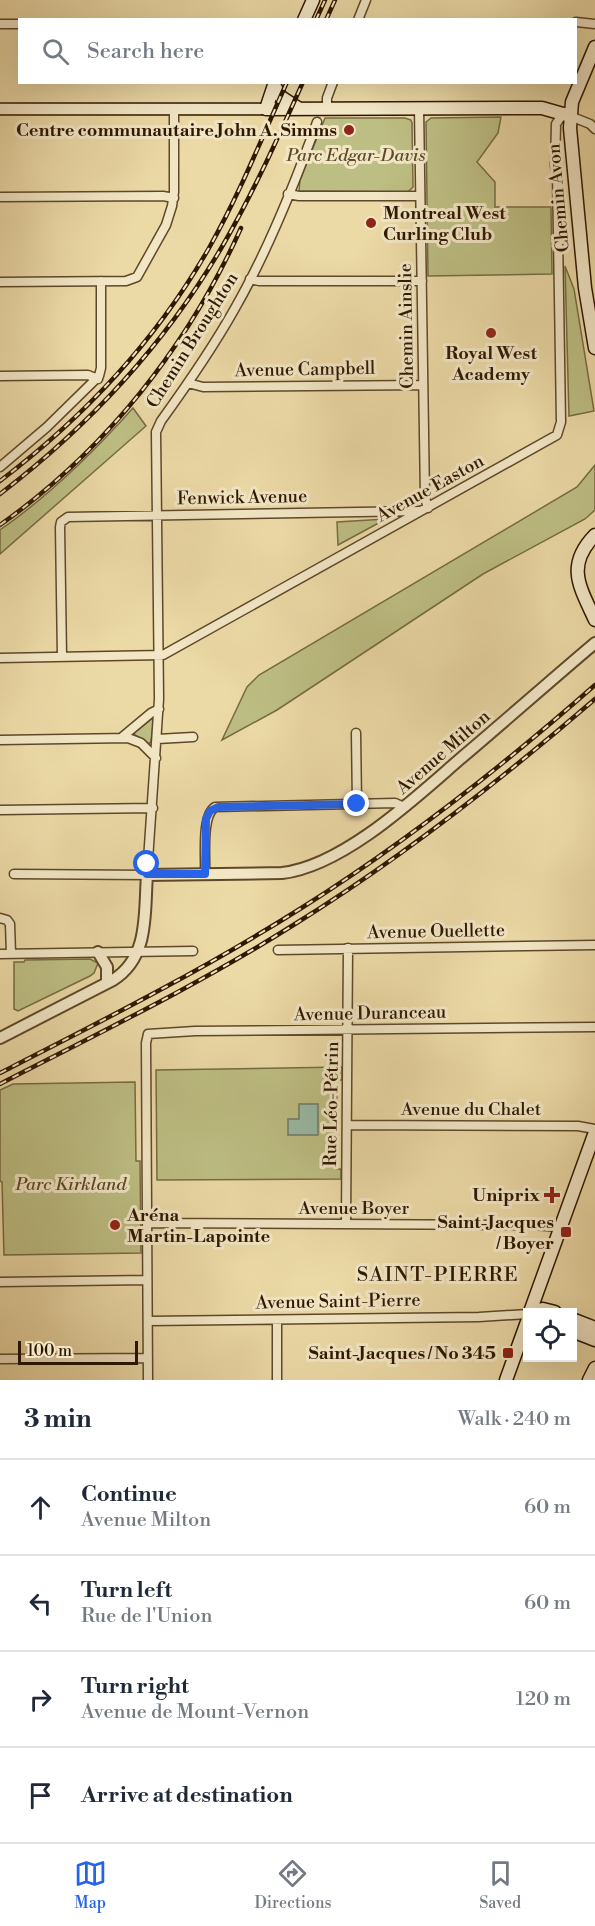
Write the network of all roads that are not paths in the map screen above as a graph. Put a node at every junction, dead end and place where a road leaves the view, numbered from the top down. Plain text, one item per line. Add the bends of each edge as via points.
1 (313, 0) edge
2 (366, 0) edge
3 (305, 18) edge
4 (358, 18) edge
5 (577, 22) edge
6 (0, 24) edge
7 (18, 24) edge
8 (595, 24) edge
9 (594, 50) edge
10 (275, 84) edge
11 (332, 84) edge
12 (298, 108) junction
13 (327, 108) junction
14 (419, 108) junction
15 (0, 109) edge
16 (174, 109) junction
17 (266, 109) junction
18 (567, 115) junction
19 (317, 122) dead end
20 (595, 129) edge
21 (288, 194) junction
22 (0, 196) edge
23 (420, 196) junction
24 (174, 198) junction
25 (250, 279) junction
26 (101, 281) junction
27 (422, 281) junction
28 (0, 282) edge
29 (595, 348) edge
30 (0, 376) edge
31 (98, 379) junction
32 (188, 383) junction
33 (423, 385) junction
34 (0, 467) edge
35 (425, 510) junction
36 (156, 515) junction
37 (595, 535) edge
38 (595, 545) edge
39 (580, 557) junction
40 (595, 620) edge
41 (595, 643) edge
42 (159, 655) junction
43 (0, 657) edge
44 (62, 657) junction
45 (159, 709) junction
46 (356, 734) dead end
47 (192, 736) dead end
48 (121, 738) junction
49 (157, 739) junction
50 (0, 740) edge
51 (156, 758) junction
52 (357, 804) junction
53 (404, 807) junction
54 (153, 808) junction
55 (0, 810) edge
56 (14, 874) dead end
57 (147, 874) junction
58 (205, 874) junction
59 (0, 918) edge
60 (595, 945) edge
61 (348, 948) junction
62 (278, 950) dead end
63 (193, 951) dead end
64 (98, 952) junction
65 (138, 952) junction
66 (0, 954) edge
67 (11, 954) junction
68 (106, 983) junction
69 (595, 1027) edge
70 (348, 1030) junction
71 (0, 1038) edge
72 (347, 1125) junction
73 (595, 1130) edge
74 (148, 1223) junction
75 (346, 1224) junction
76 (560, 1227) junction
77 (147, 1280) junction
78 (0, 1282) edge
79 (532, 1308) edge
80 (523, 1315) edge
81 (277, 1320) junction
82 (148, 1321) junction
83 (577, 1321) edge
84 (595, 1328) edge
85 (577, 1333) edge
86 (523, 1334) edge
87 (595, 1340) edge
88 (148, 1358) junction
89 (0, 1359) edge
90 (595, 1368) edge
91 (148, 1380) edge
92 (278, 1380) edge
93 (506, 1380) edge
94 (589, 1380) edge

1 - 3 main road
2 - 4 street
5 - 8 street
6 - 7 street
9 - 18 main road, Chemin Avon
10 - 12 main road via 281,97
10 - 17 main road
11 - 13 street
12 - 13 main road
12 - 17 main road
13 - 14 main road
14 - 18 main road via 542,108
14 - 23 street, Chemin Ainslie
15 - 16 street
16 - 17 street
16 - 24 street
18 - 20 street
18 - 29 main road, Chemin Avon
18 - 35 street, Avenue Easton via 556,124 555,166 560,430 548,442
19 - 21 street, Chemin Broughton
21 - 23 street
21 - 25 street, Chemin Broughton
22 - 24 street
23 - 27 street, Chemin Ainslie
24 - 26 street via 166,225 135,279
25 - 27 street
25 - 32 street, Chemin Broughton
26 - 28 street
26 - 31 street
27 - 33 street, Chemin Ainslie
30 - 31 street via 88,375
31 - 34 street
32 - 33 street, Avenue Campbell via 203,387
32 - 36 street, Chemin Broughton via 156,432
33 - 35 street, Chemin Ainslie
35 - 36 street, Fenwick Avenue
35 - 42 street, Avenue Easton
36 - 42 street, Chemin Broughton
36 - 44 street, Fenwick Avenue via 71,516 60,524
37 - 39 main road
38 - 39 main road
39 - 40 main road via 578,580
41 - 53 street, Avenue Milton
42 - 44 street, Avenue Easton
42 - 45 street, Chemin Broughton
43 - 44 street, Avenue Easton
45 - 48 street
45 - 49 street, Chemin Broughton
46 - 52 street
47 - 49 street
48 - 50 street
48 - 51 street via 137,740
49 - 51 street, Chemin Broughton
51 - 54 street, Chemin Broughton
52 - 53 street via 395,803
52 - 58 street via 222,806 210,811 206,819
53 - 58 street, Avenue Milton via 342,851 309,868 282,873
54 - 55 street
54 - 57 street, Chemin Broughton
56 - 57 street, Avenue Milton
57 - 58 street, Avenue Milton
57 - 65 street
59 - 67 street via 10,924
60 - 61 street, Avenue Ouellette
61 - 62 street, Avenue Ouellette
61 - 70 street, Rue Léo-Pétrin
63 - 65 street
64 - 65 street
64 - 67 street
64 - 68 street via 107,967
65 - 68 street via 125,971
66 - 67 street
68 - 71 street
69 - 70 street, Avenue Duranceau
70 - 72 street, Rue Léo-Pétrin
70 - 74 street, Avenue Duranceau via 147,1035
72 - 73 street, Avenue du Chalet via 578,1126
72 - 75 street, Rue Léo-Pétrin
73 - 76 main road
74 - 75 street, Avenue Boyer
74 - 77 street
75 - 76 street, Avenue Boyer
76 - 79 main road
77 - 78 street
77 - 82 street
80 - 81 street, Avenue Saint-Pierre
81 - 82 street, Avenue Saint-Pierre
81 - 92 street
82 - 88 street
83 - 84 main road
85 - 87 main road
86 - 93 main road
88 - 89 street
88 - 91 street
90 - 94 main road

